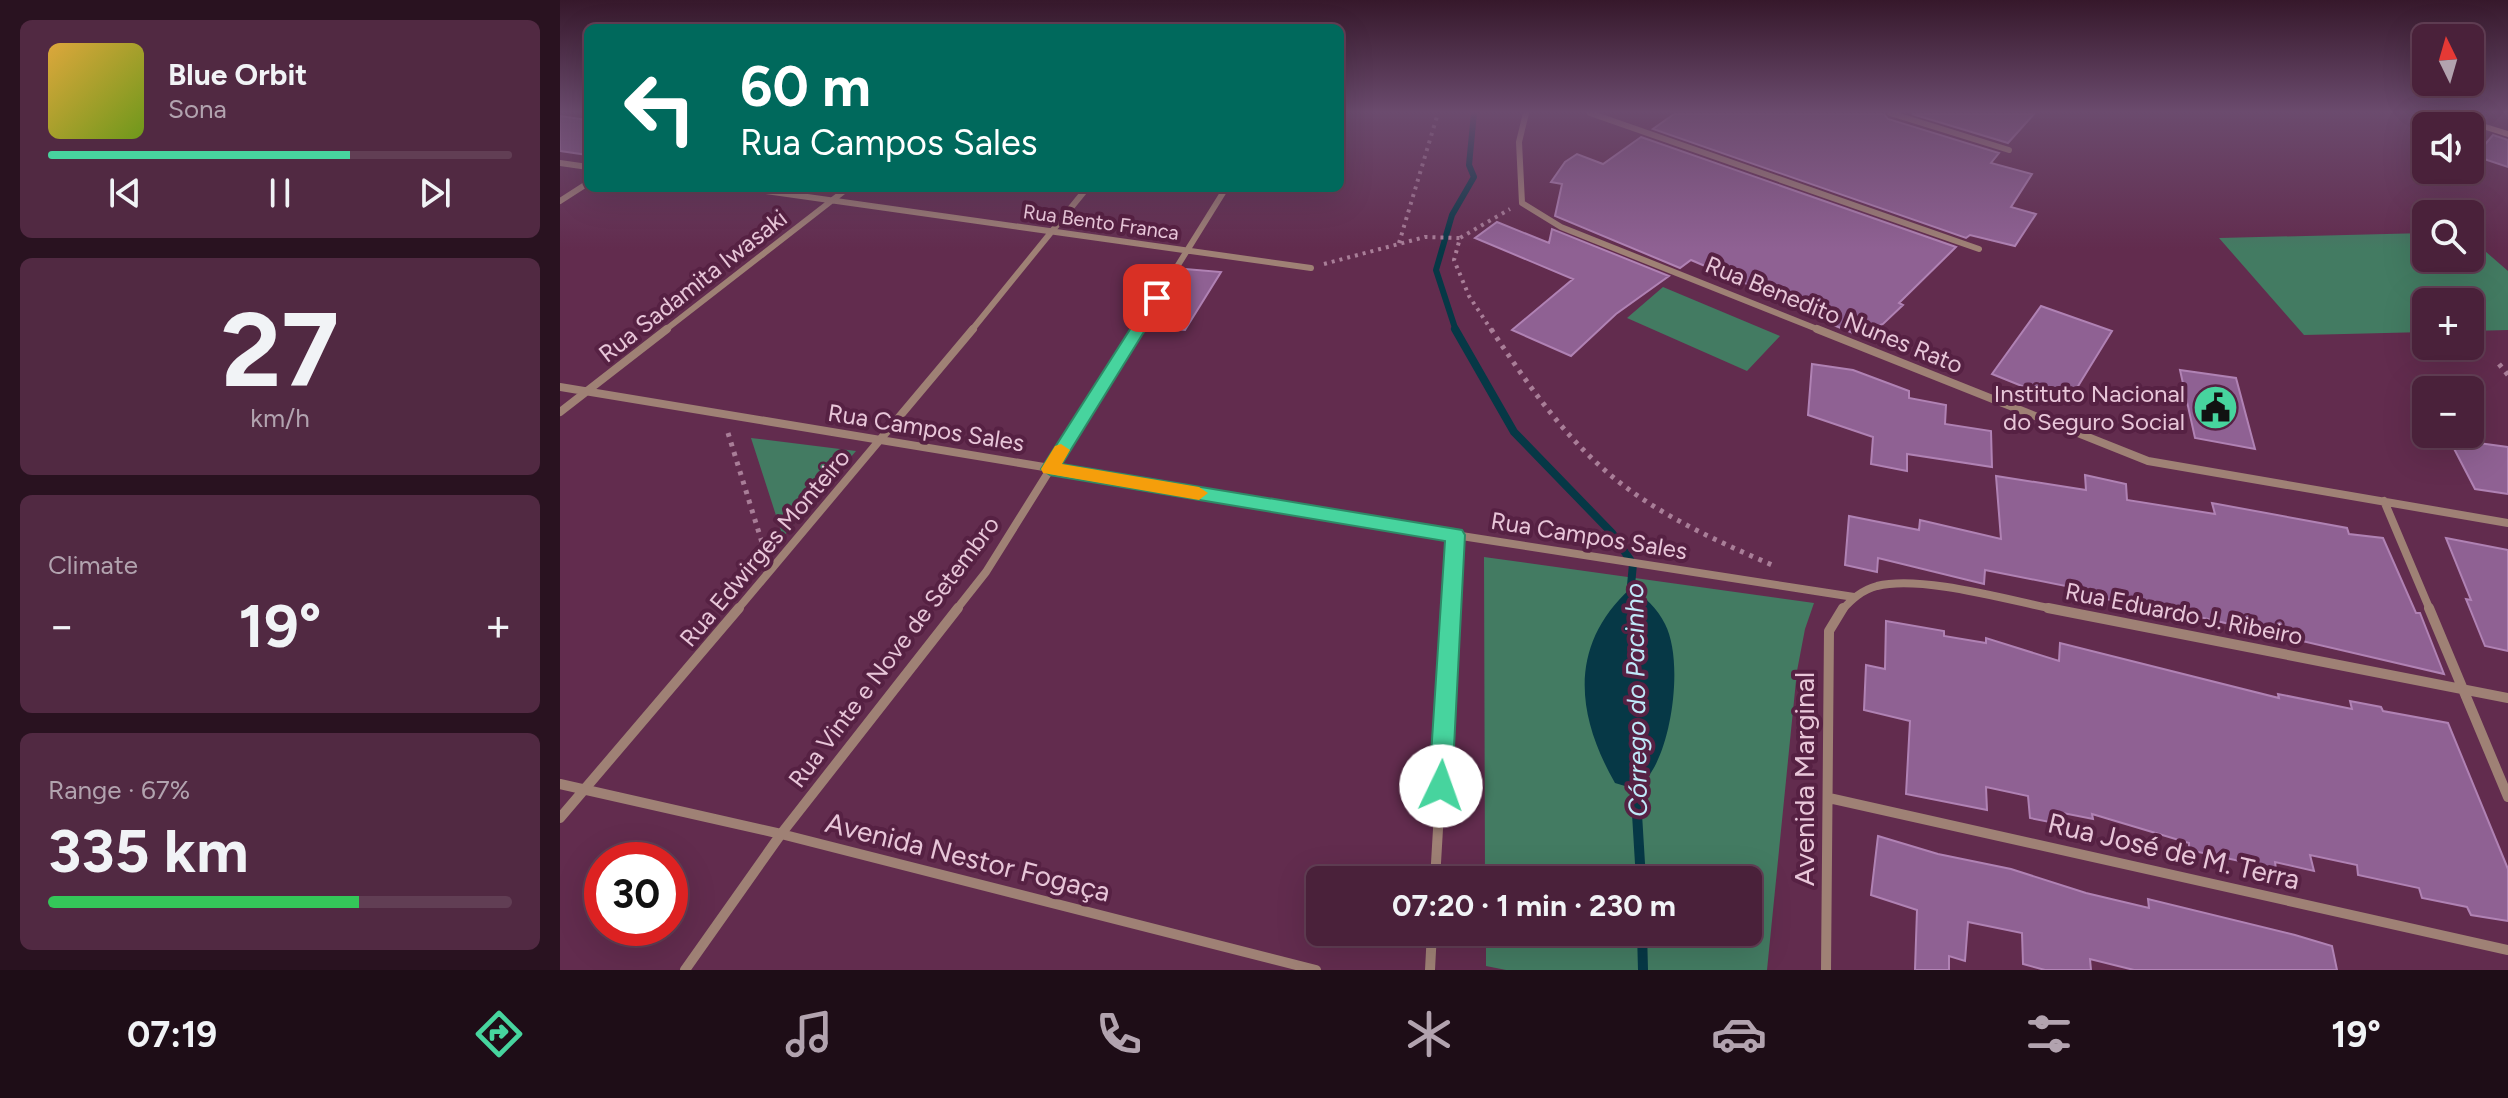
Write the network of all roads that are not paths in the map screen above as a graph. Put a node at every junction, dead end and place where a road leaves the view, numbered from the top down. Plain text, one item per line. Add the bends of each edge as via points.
1 (1520, 158) edge
2 (1719, 158) edge
3 (560, 163) edge
4 (584, 166) edge
5 (584, 186) edge
6 (774, 192) edge
7 (843, 192) edge
8 (1084, 192) edge
9 (1223, 192) edge
10 (833, 200) junction
11 (560, 201) edge
12 (1052, 231) junction
13 (1979, 249) dead end
14 (1187, 250) junction
15 (1311, 268) road end
16 (560, 387) edge
17 (587, 391) junction
18 (560, 412) edge
19 (882, 441) junction
20 (1050, 469) junction
21 (2384, 501) junction
22 (2508, 523) edge
23 (1455, 535) junction
24 (1854, 597) junction
25 (2464, 689) junction
26 (2508, 698) edge
27 (560, 784) edge
28 (585, 789) junction
29 (2508, 797) edge
30 (1829, 798) junction
31 (560, 818) edge
32 (781, 834) junction
33 (1436, 866) edge
34 (1431, 946) edge
35 (2508, 950) edge
36 (685, 970) edge
37 (1316, 970) edge
38 (1430, 970) edge
39 (1826, 970) edge

1 - 21 street, Rua Benedito Nunes Rato via 1522,203 1561,227 2111,448 2189,470
2 - 13 street
3 - 4 street
5 - 11 street
6 - 10 street, Rua Bento Franca
7 - 10 street, Rua Sadamita Iwasaki
8 - 12 street, Rua Edwirges Monteiro
9 - 14 street, Rua Vinte e Nove de Setembro
10 - 12 street, Rua Bento Franca
10 - 17 street, Rua Sadamita Iwasaki
12 - 14 street, Rua Bento Franca
12 - 19 street, Rua Edwirges Monteiro
14 - 15 street, Rua Bento Franca
14 - 20 street, Rua Vinte e Nove de Setembro
16 - 17 street, Rua Campos Sales
17 - 18 street, Rua Sadamita Iwasaki
17 - 19 street, Rua Campos Sales
19 - 20 street, Rua Campos Sales
19 - 28 street, Rua Edwirges Monteiro
20 - 23 street, Rua Campos Sales
20 - 32 street, Rua Vinte e Nove de Setembro via 986,572
21 - 22 street, Rua Benedito Nunes Rato
21 - 25 street
23 - 24 street, Rua Campos Sales
23 - 33 street
24 - 25 street, Rua Eduardo J. Ribeiro via 1868,587 1900,583 1949,589
24 - 30 street, Avenida Marginal via 1840,608 1829,631
25 - 26 street, Rua Eduardo J. Ribeiro
25 - 29 street
27 - 28 street, Avenida Nestor Fogaça
28 - 31 street, Rua Edwirges Monteiro
28 - 32 street, Avenida Nestor Fogaça
30 - 35 street, Rua José de M. Terra
30 - 39 street, Avenida Marginal
32 - 36 street, Rua Vinte e Nove de Setembro
32 - 37 street, Avenida Nestor Fogaça
34 - 38 street

